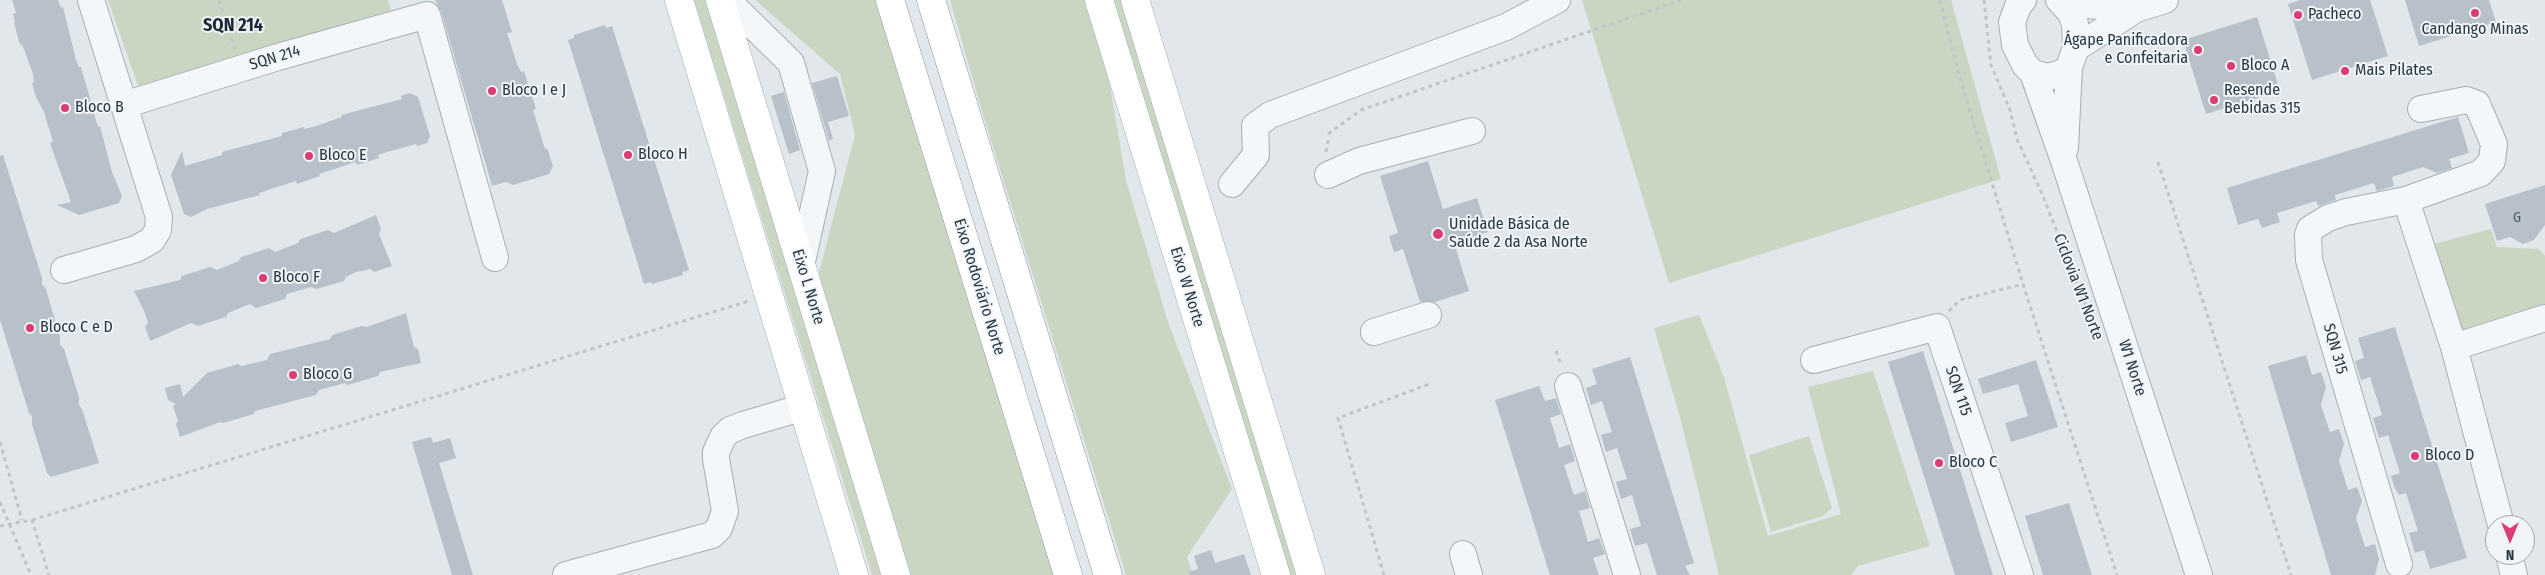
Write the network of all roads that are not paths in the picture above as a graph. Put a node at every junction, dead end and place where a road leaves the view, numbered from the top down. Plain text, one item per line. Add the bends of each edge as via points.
1 (91, 0) edge
2 (679, 0) edge
3 (720, 0) edge
4 (727, 0) edge
5 (890, 0) edge
6 (931, 0) edge
7 (1099, 0) edge
8 (1135, 0) edge
9 (1557, 0) edge
10 (2165, 0) edge
11 (2061, 1) edge
12 (424, 7) edge
13 (2014, 8) edge
14 (2136, 9) junction
15 (2072, 58) junction
16 (2033, 73) junction
17 (124, 105) junction
18 (2422, 109) dead end
19 (1472, 131) dead end
20 (2064, 161) junction
21 (1328, 175) dead end
22 (1232, 184) dead end
23 (2406, 200) junction
24 (495, 258) dead end
25 (802, 266) junction
26 (64, 270) dead end
27 (1428, 315) dead end
28 (2545, 318) edge
29 (1374, 332) dead end
30 (2454, 347) junction
31 (1814, 360) dead end
32 (1568, 386) dead end
33 (804, 407) junction
34 (2498, 515) edge
35 (2399, 564) dead end
36 (566, 575) edge
37 (854, 575) edge
38 (896, 575) edge
39 (1068, 575) edge
40 (1108, 575) edge
41 (1276, 575) edge
42 (1311, 575) edge
43 (1627, 575) edge
44 (2020, 575) edge
45 (2200, 575) edge

1 - 17 street
2 - 33 main road
3 - 25 main road, Eixo L Norte
4 - 25 street via 791,63 820,162 822,171
5 - 39 main road, Eixo Rodoviário Norte
6 - 40 main road
7 - 41 main road, Eixo W Norte
8 - 42 main road
9 - 22 street via 1506,27 1270,115 1255,126 1256,156
10 - 14 street
11 - 14 street
11 - 15 street, W1 Norte via 2075,24
12 - 17 street, SQN 214
12 - 24 street, SQN 214
13 - 16 street, W1 Norte via 2016,45 2025,65
14 - 15 street
15 - 16 street via 2062,73 2048,77
15 - 20 street, W1 Norte
16 - 20 street, W1 Norte
17 - 26 street via 160,217 158,230 152,240 136,249
18 - 23 street, SQN 315 via 2466,100 2477,104 2494,144 2492,161 2481,173
19 - 21 street via 1360,160
20 - 45 street, W1 Norte
23 - 30 street
23 - 35 street, SQN 315 via 2328,218 2310,229 2308,248
25 - 38 main road, Eixo L Norte
27 - 29 street
28 - 30 street
30 - 34 street
31 - 44 street, SQN 115 via 1937,327
32 - 43 street
33 - 36 street via 743,425 723,437 716,459 725,510 719,528 712,535
33 - 37 main road

